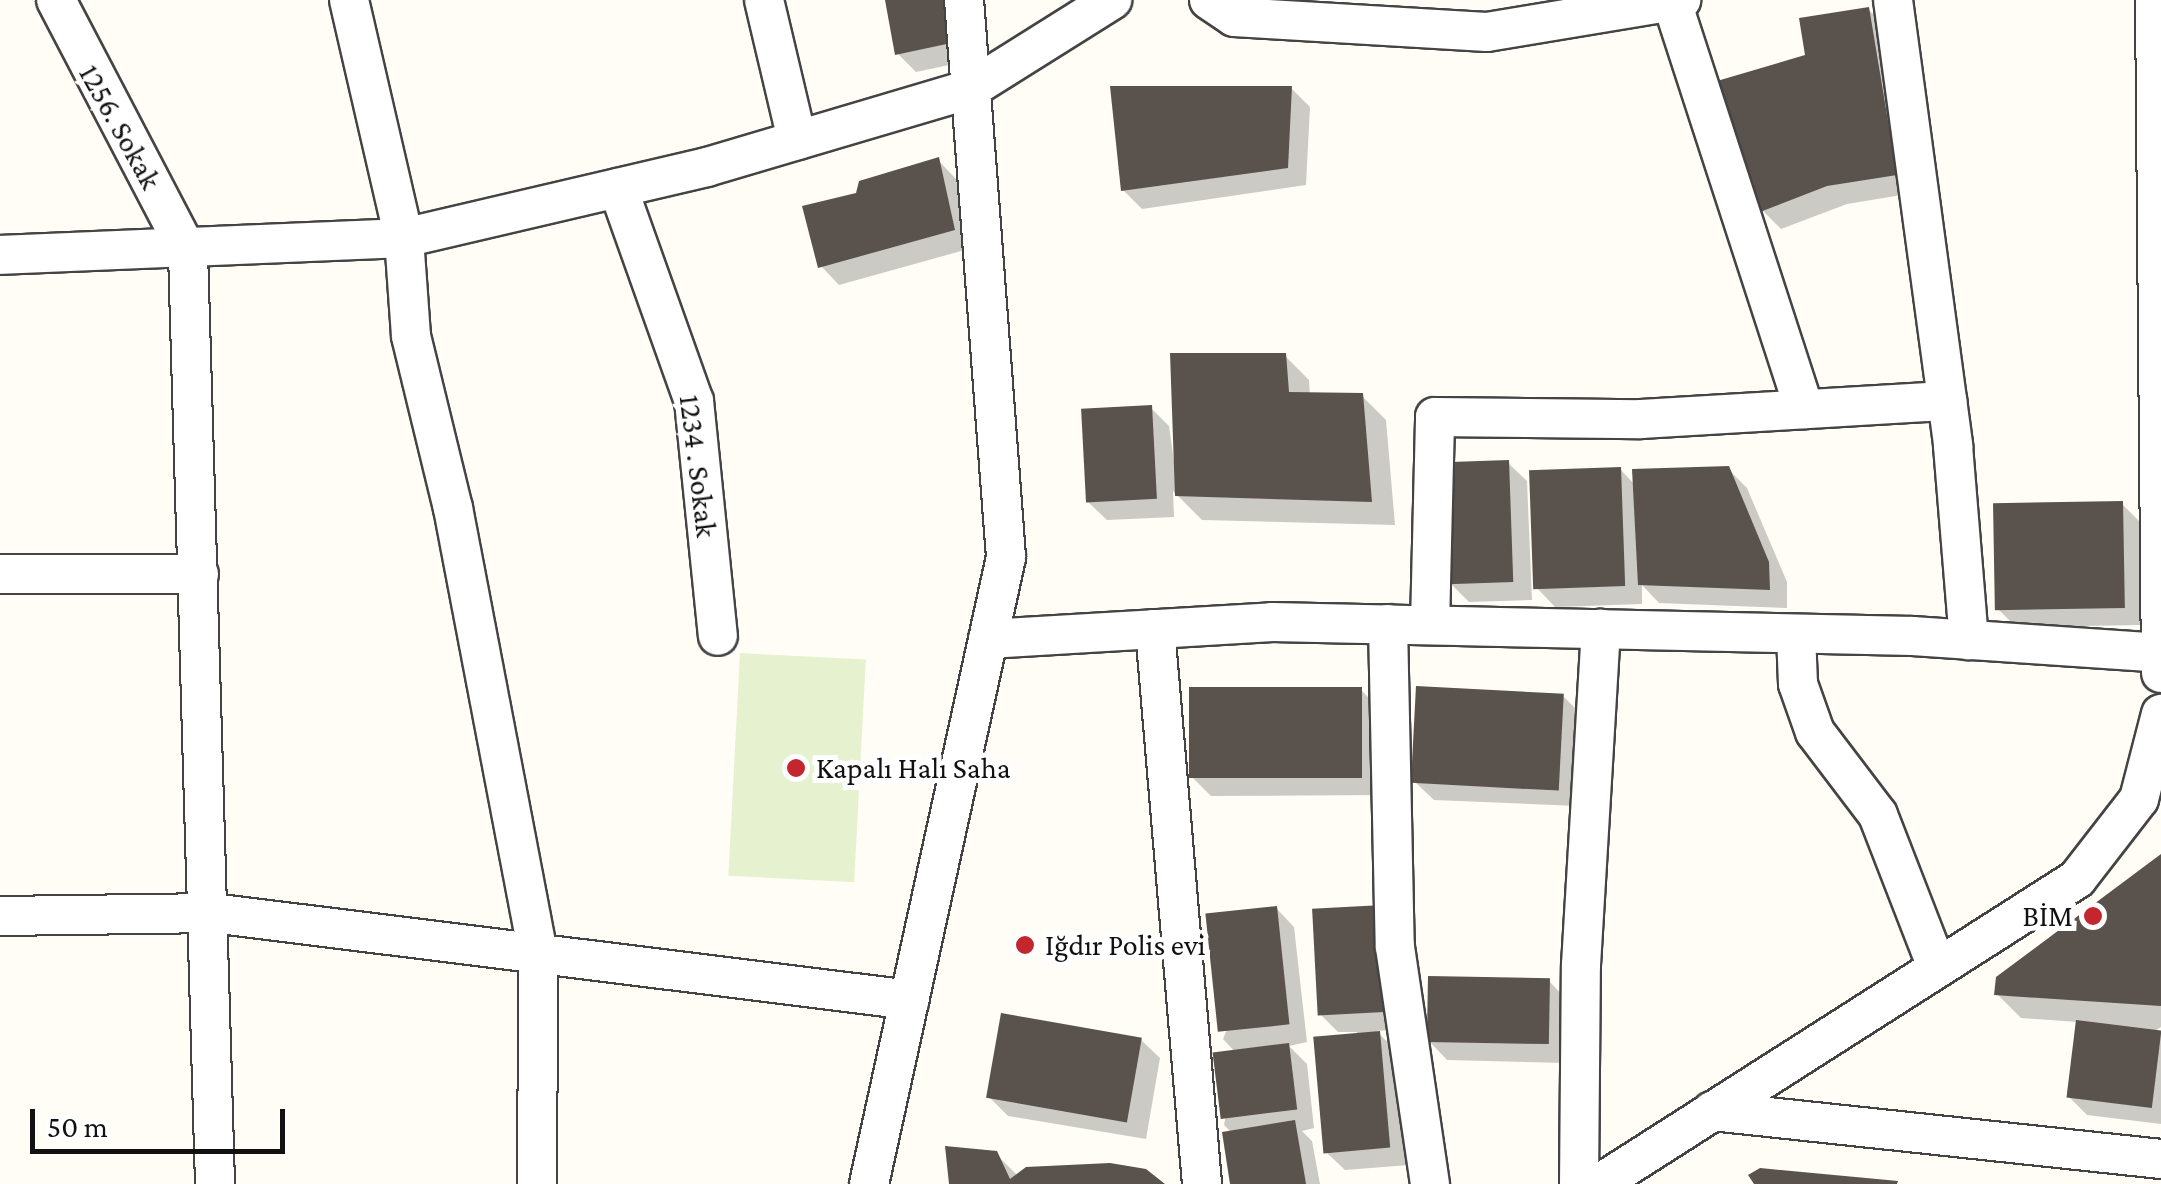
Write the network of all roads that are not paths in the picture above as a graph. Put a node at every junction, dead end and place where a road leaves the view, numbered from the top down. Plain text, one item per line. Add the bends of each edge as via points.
1 (56, 0) edge
2 (349, 0) edge
3 (764, 0) edge
4 (964, 0) edge
5 (1112, 0) edge
6 (1209, 0) edge
7 (1893, 0) edge
8 (2155, 0) edge
9 (1676, 1) edge
10 (970, 89) junction
11 (797, 140) junction
12 (618, 188) junction
13 (404, 238) junction
14 (188, 252) junction
15 (0, 255) edge
16 (1947, 401) junction
17 (1804, 409) junction
18 (0, 574) edge
19 (199, 574) junction
20 (1388, 624) junction
21 (1430, 625) junction
22 (1155, 629) junction
23 (1601, 629) junction
24 (1796, 634) junction
25 (718, 636) dead end
26 (988, 639) junction
27 (1969, 640) junction
28 (2161, 653) edge
29 (2161, 673) edge
30 (2161, 714) edge
31 (212, 913) junction
32 (0, 916) edge
33 (538, 954) junction
34 (1937, 967) junction
35 (910, 1000) junction
36 (1712, 1111) junction
37 (2161, 1159) edge
38 (215, 1184) edge
39 (537, 1184) edge
40 (870, 1184) edge
41 (1202, 1184) edge
42 (1430, 1184) edge
43 (1579, 1184) edge
44 (1600, 1184) edge

1 - 14 street, 1256. Sokak
2 - 13 street
3 - 11 street
4 - 10 street
5 - 10 street
6 - 9 street via 1234,17 1487,32
7 - 16 street
8 - 28 street
9 - 17 street
10 - 11 street
10 - 26 street via 1006,557
11 - 12 street
12 - 13 street
12 - 25 street, 1234 . Sokak via 694,401
13 - 14 street
13 - 33 street via 411,336 453,508
14 - 15 street
14 - 19 street
16 - 17 street
16 - 27 street
17 - 21 street via 1641,420 1434,417
18 - 19 street
19 - 31 street
20 - 21 street
20 - 22 street
20 - 42 street via 1395,947
21 - 23 street
22 - 26 street
22 - 41 street
23 - 24 street
23 - 43 street via 1582,965
24 - 27 street
24 - 34 street via 1798,684 1814,732 1883,825
26 - 35 street
27 - 28 street
28 - 29 street
30 - 34 street via 2140,800 2077,880
31 - 32 street
31 - 33 street
31 - 38 street
33 - 35 street
33 - 39 street
34 - 36 street
35 - 40 street
36 - 37 street
36 - 44 street

